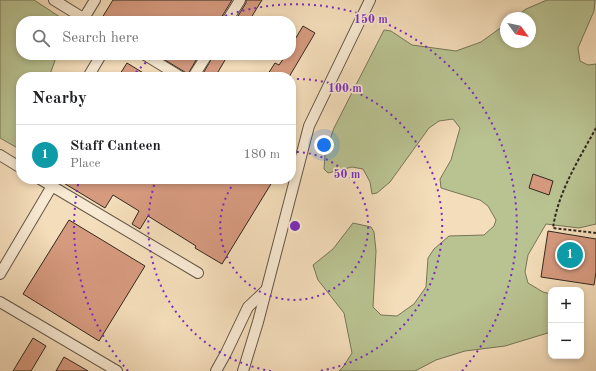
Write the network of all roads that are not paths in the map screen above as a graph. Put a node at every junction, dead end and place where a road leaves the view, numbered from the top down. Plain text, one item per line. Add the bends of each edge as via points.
1 (54, 0) edge
2 (95, 0) edge
3 (240, 0) edge
4 (370, 0) edge
5 (80, 16) edge
6 (88, 16) edge
7 (230, 16) edge
8 (99, 60) edge
9 (153, 60) edge
10 (204, 60) edge
11 (91, 72) edge
12 (173, 72) edge
13 (196, 72) edge
14 (0, 155) edge
15 (16, 165) edge
16 (296, 176) edge
17 (49, 184) edge
18 (294, 184) edge
19 (52, 186) junction
20 (198, 273) dead end
21 (0, 274) edge
22 (266, 290) junction
23 (0, 302) edge
24 (117, 371) edge
25 (216, 371) edge
26 (243, 371) edge

1 - 5 street
2 - 6 street
3 - 7 street
4 - 16 street via 309,126
8 - 11 street
9 - 12 street
10 - 13 street
14 - 15 street
17 - 19 street
18 - 22 street
19 - 20 street
19 - 21 street
22 - 25 street via 248,307
22 - 26 street
23 - 24 street

